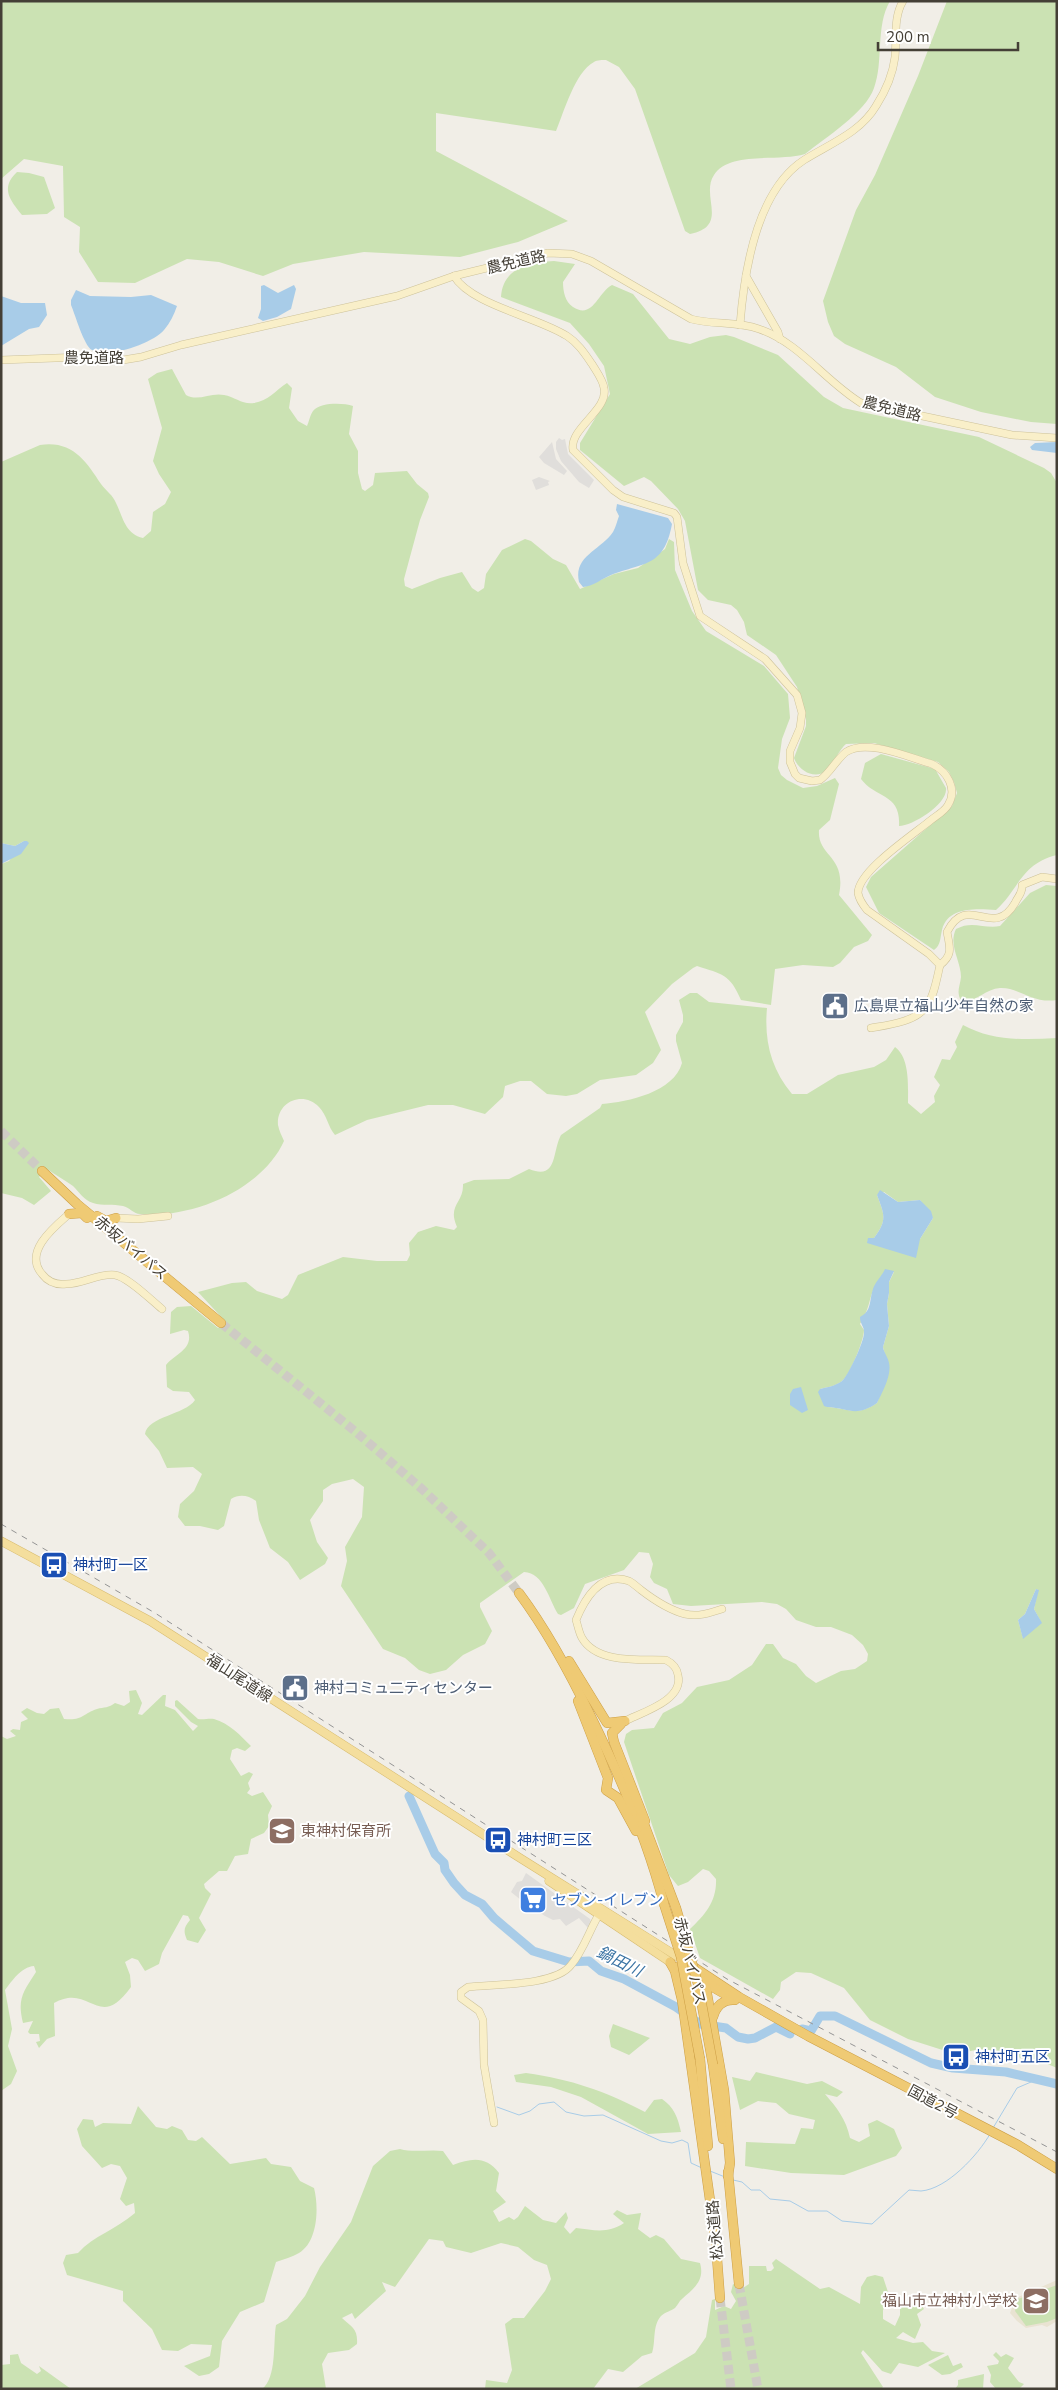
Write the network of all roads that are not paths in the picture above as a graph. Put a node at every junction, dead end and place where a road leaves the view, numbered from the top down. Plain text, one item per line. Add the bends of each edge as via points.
1 (903, 1) edge
2 (454, 276) junction
3 (746, 276) junction
4 (740, 325) junction
5 (780, 340) junction
6 (1, 360) edge
7 (1057, 438) edge
8 (1057, 879) edge
9 (940, 966) junction
10 (871, 1028) dead end
11 (42, 1172) tunnel mouth
12 (54, 1182) junction
13 (67, 1195) junction
14 (70, 1214) junction
15 (168, 1216) dead end
16 (116, 1218) junction
17 (119, 1238) junction
18 (162, 1309) dead end
19 (221, 1323) tunnel mouth
20 (1, 1541) edge
21 (519, 1593) tunnel mouth
22 (530, 1608) junction
23 (722, 1609) dead end
24 (576, 1686) junction
25 (625, 1722) junction
26 (611, 1758) junction
27 (646, 1826) junction
28 (648, 1850) junction
29 (600, 1912) junction
30 (685, 1961) junction
31 (670, 1962) junction
32 (704, 1982) junction
33 (736, 2000) junction
34 (712, 2020) junction
35 (808, 2036) junction
36 (494, 2123) dead end
37 (706, 2161) junction
38 (728, 2164) junction
39 (1057, 2169) edge
40 (728, 2176) joint
41 (740, 2284) tunnel mouth
42 (720, 2298) tunnel mouth

1 - 3 street via 896,16 895,58 891,74 876,105 855,129 794,167 785,177 767,206
2 - 4 street, 農免道路 via 548,253 572,254 591,261 691,319
2 - 6 street, 農免道路 via 397,296 141,357 123,360 82,357
2 - 9 street via 457,282 478,297 568,336 585,354 598,374 604,394 602,402 574,440 573,450 623,497 674,513 677,517 683,563 700,616 765,659 797,695 802,713 800,728 790,751 795,774 805,780 820,780 845,753 869,746 932,764 945,773 952,789 948,805 876,866 863,880 858,894 867,910 929,954
3 - 4 street
3 - 5 street
4 - 5 street, 農免道路 via 758,328
5 - 7 street, 農免道路 via 802,353 843,392 861,403 1012,435
8 - 9 street via 1042,877 1022,885 1023,891 1010,912 1002,918 992,919 972,913 956,919 947,932 951,951
9 - 10 street via 926,1007 905,1020
11 - 12 highway, 赤坂バイパス
12 - 13 highway, 赤坂バイパス
12 - 16 highway via 101,1219
13 - 14 highway via 73,1208
13 - 17 highway, 赤坂バイパス
14 - 17 highway via 82,1213
14 - 18 street via 40,1244 37,1264 40,1272 58,1284 117,1275
15 - 16 street
16 - 17 highway via 113,1228
17 - 19 highway, 赤坂バイパス
20 - 29 main road, 福山尾道線 via 150,1621
21 - 22 highway, 赤坂バイパス
22 - 24 highway, 赤坂バイパス
22 - 25 highway via 549,1630 607,1724
23 - 25 street via 702,1615 685,1614 666,1607 630,1581 619,1579 602,1583 587,1595 576,1620 582,1639 596,1652 614,1657 666,1660 678,1673 679,1686 674,1694
24 - 26 highway, 赤坂バイパス
24 - 28 highway via 577,1700 608,1778 606,1790 618,1798
25 - 27 highway via 612,1733
26 - 27 highway, 赤坂バイパス
26 - 28 highway, 赤坂バイパス
27 - 38 highway, 赤坂バイパス, bridge via 676,1908 698,1984
28 - 37 highway, 赤坂バイパス, bridge via 681,1957 700,2059
29 - 30 main road, 福山尾道線
29 - 31 main road, 福山尾道線
29 - 36 street via 572,1965 562,1974 550,1980 468,1987 461,1992 461,1998 479,2011 484,2020 484,2065
30 - 32 highway
30 - 35 highway, 国道2号 via 739,1997
31 - 32 highway, 国道2号
31 - 37 highway via 682,2000
32 - 33 highway, 国道2号
32 - 34 highway
33 - 34 highway via 716,2007
33 - 35 highway, 国道2号
34 - 38 highway via 724,2090
35 - 39 highway, 国道2号 via 1018,2145
37 - 42 highway, 松永道路
38 - 40 highway, 赤坂バイパス
40 - 41 highway, 松永道路

